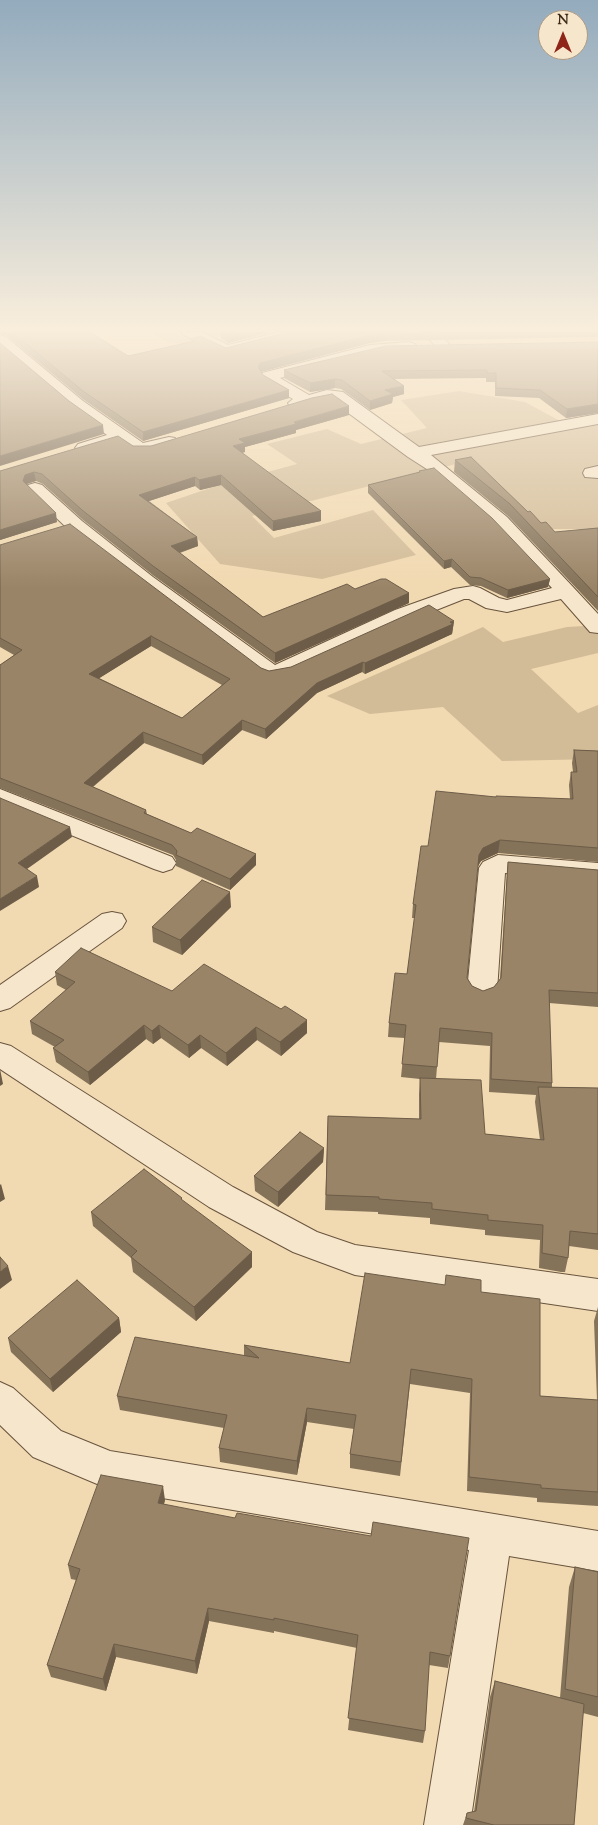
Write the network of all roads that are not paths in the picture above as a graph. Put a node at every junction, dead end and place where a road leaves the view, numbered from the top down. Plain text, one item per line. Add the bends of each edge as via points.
1 (94, 417) edge
2 (366, 417) edge
3 (598, 419) edge
4 (121, 437) junction
5 (184, 437) edge
6 (414, 453) junction
7 (64, 454) edge
8 (35, 489) dead end
9 (566, 590) junction
10 (598, 627) edge
11 (0, 797) edge
12 (163, 863) dead end
13 (598, 872) edge
14 (112, 921) dead end
15 (482, 991) edge
16 (0, 1000) edge
17 (0, 1054) edge
18 (598, 1295) edge
19 (6, 1407) edge
20 (492, 1533) junction
21 (598, 1551) edge
22 (447, 1825) edge

1 - 4 street
2 - 6 street
3 - 6 street
4 - 5 street via 140,450
4 - 7 street
6 - 9 street via 439,469 500,521
8 - 9 street via 66,528 146,580 270,672 282,671 403,615 461,593 473,592 493,604 507,606
9 - 10 street
11 - 12 street
13 - 15 street via 498,864 492,868
14 - 16 street
17 - 18 street via 221,1197 306,1242 355,1260
19 - 20 street via 48,1444 109,1470
20 - 21 street
20 - 22 street

